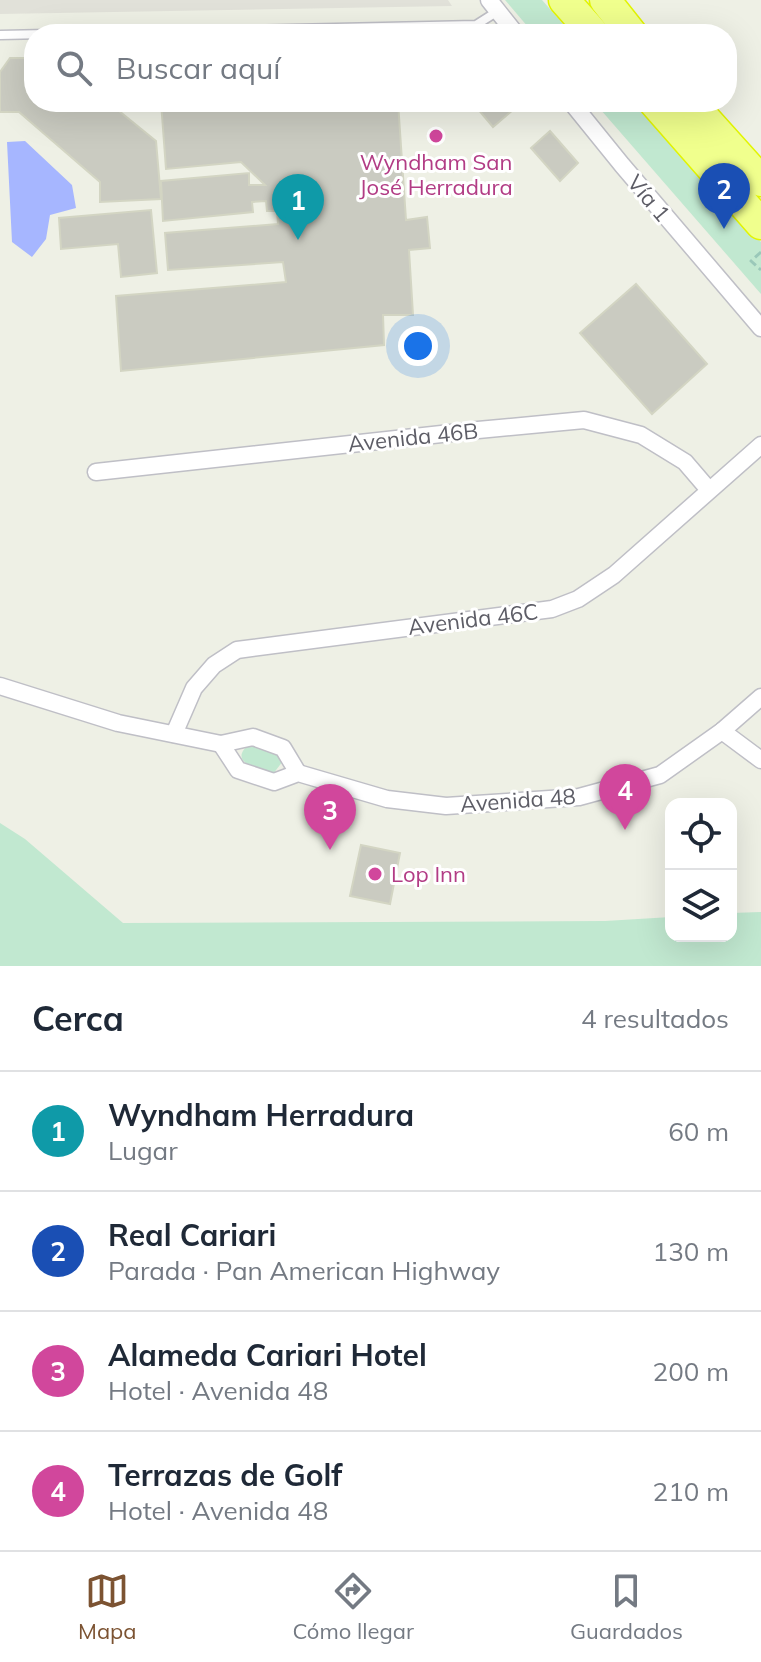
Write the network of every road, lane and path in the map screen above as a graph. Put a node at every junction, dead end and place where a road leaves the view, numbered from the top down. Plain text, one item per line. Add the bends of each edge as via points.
1 (564, 0) edge
2 (605, 0) edge
3 (628, 0) edge
4 (493, 6) edge
5 (477, 24) edge
6 (508, 24) edge
7 (585, 24) edge
8 (624, 24) edge
9 (645, 24) edge
10 (24, 34) edge
11 (0, 35) edge
12 (579, 112) edge
13 (663, 112) edge
14 (700, 112) edge
15 (761, 181) edge
16 (761, 224) edge
17 (761, 252) edge
18 (761, 270) edge
19 (761, 328) edge
20 (761, 445) edge
21 (96, 472) dead end
22 (709, 490) junction
23 (0, 686) edge
24 (761, 697) edge
25 (722, 731) junction
26 (174, 734) junction
27 (221, 744) junction
28 (761, 760) edge
29 (298, 773) junction

1 - 7 highway
2 - 8 highway
3 - 9 highway
4 - 5 lane
4 - 6 street
10 - 11 lane
12 - 19 street, Vía 1
13 - 16 highway
14 - 15 highway
17 - 18 path via 751,261
20 - 22 street, Avenida 46C
21 - 22 street, Avenida 46B via 584,420 641,435 685,462
22 - 26 street, Avenida 46C via 614,575 552,609 237,650 194,688
23 - 26 street via 118,723
24 - 25 street, Avenida 48
25 - 28 street
25 - 29 street, Avenida 48 via 660,775 579,797 446,806 387,799
26 - 27 street
27 - 29 street via 253,737 283,748
27 - 29 street, Avenida 48 via 238,770 274,782

